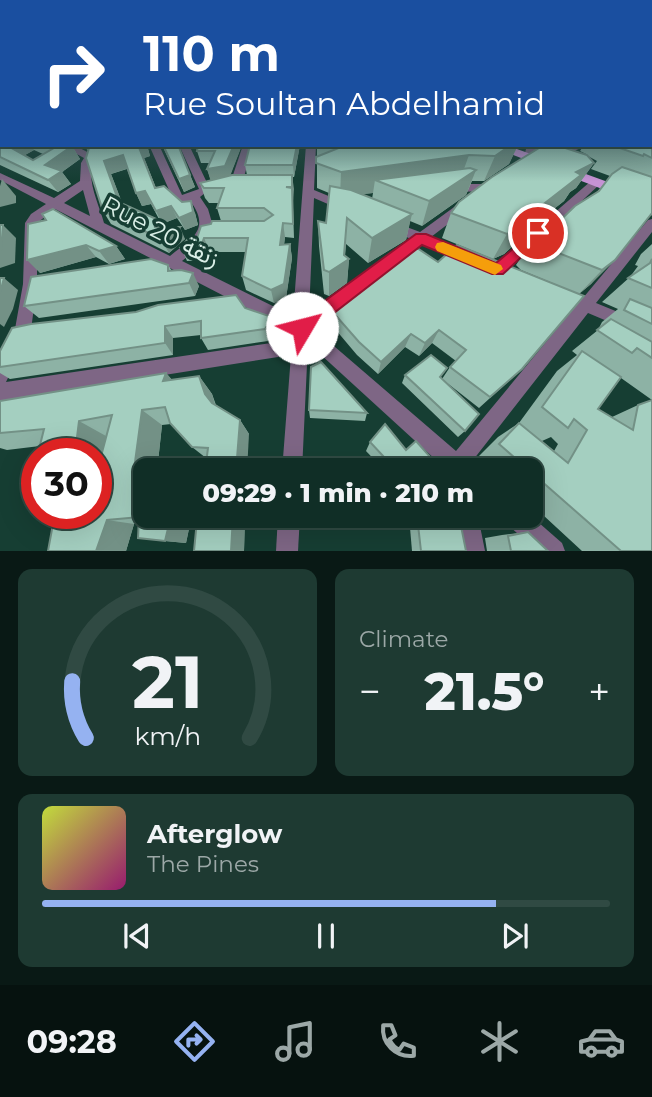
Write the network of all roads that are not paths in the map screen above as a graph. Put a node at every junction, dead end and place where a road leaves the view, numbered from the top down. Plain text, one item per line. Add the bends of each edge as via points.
1 (69, 147) edge
2 (131, 147) edge
3 (155, 147) edge
4 (185, 147) edge
5 (248, 147) edge
6 (502, 147) edge
7 (518, 147) edge
8 (574, 147) edge
9 (314, 152) edge
10 (536, 155) edge
11 (90, 157) junction
12 (0, 176) edge
13 (498, 181) junction
14 (86, 182) junction
15 (595, 183) junction
16 (303, 186) junction
17 (209, 190) junction
18 (432, 191) edge
19 (652, 195) edge
20 (54, 203) junction
21 (652, 203) edge
22 (652, 223) edge
23 (99, 226) junction
24 (421, 238) junction
25 (636, 243) junction
26 (652, 251) edge
27 (172, 262) junction
28 (146, 266) edge
29 (548, 290) edge
30 (243, 298) junction
31 (215, 302) edge
32 (586, 305) junction
33 (302, 328) junction
34 (652, 333) edge
35 (300, 346) junction
36 (0, 377) edge
37 (0, 392) edge
38 (293, 458) edge
39 (447, 458) edge
40 (468, 458) edge
41 (288, 528) edge
42 (469, 528) edge
43 (528, 528) edge
44 (287, 551) edge
45 (474, 551) edge
46 (554, 551) edge

1 - 11 street
2 - 11 street
3 - 17 street via 173,192 181,200
4 - 17 street
5 - 17 street via 242,184
6 - 10 main road
7 - 10 main road
8 - 10 street
9 - 16 street
10 - 13 street
10 - 15 main road
10 - 19 main road
11 - 14 street
12 - 20 street, Rue 20 زنقة
13 - 18 street
13 - 24 street
14 - 20 street
14 - 23 street
15 - 21 main road
15 - 24 street via 504,273
16 - 24 street
16 - 33 street
17 - 27 street via 207,212 213,229
20 - 23 street, Rue 20 زنقة
20 - 36 street via 35,217 29,229 37,283 30,329
22 - 25 street
23 - 27 street, Rue 20 زنقة
24 - 33 street
25 - 26 street
25 - 32 street
27 - 28 street
27 - 30 street, Rue 20 زنقة
29 - 32 street
30 - 31 street
30 - 33 street, Rue 20 زنقة
32 - 34 street
32 - 40 street
33 - 35 street
33 - 39 street, Rue 20 زنقة
35 - 37 street
35 - 38 street
41 - 44 street
42 - 45 street
43 - 46 street

